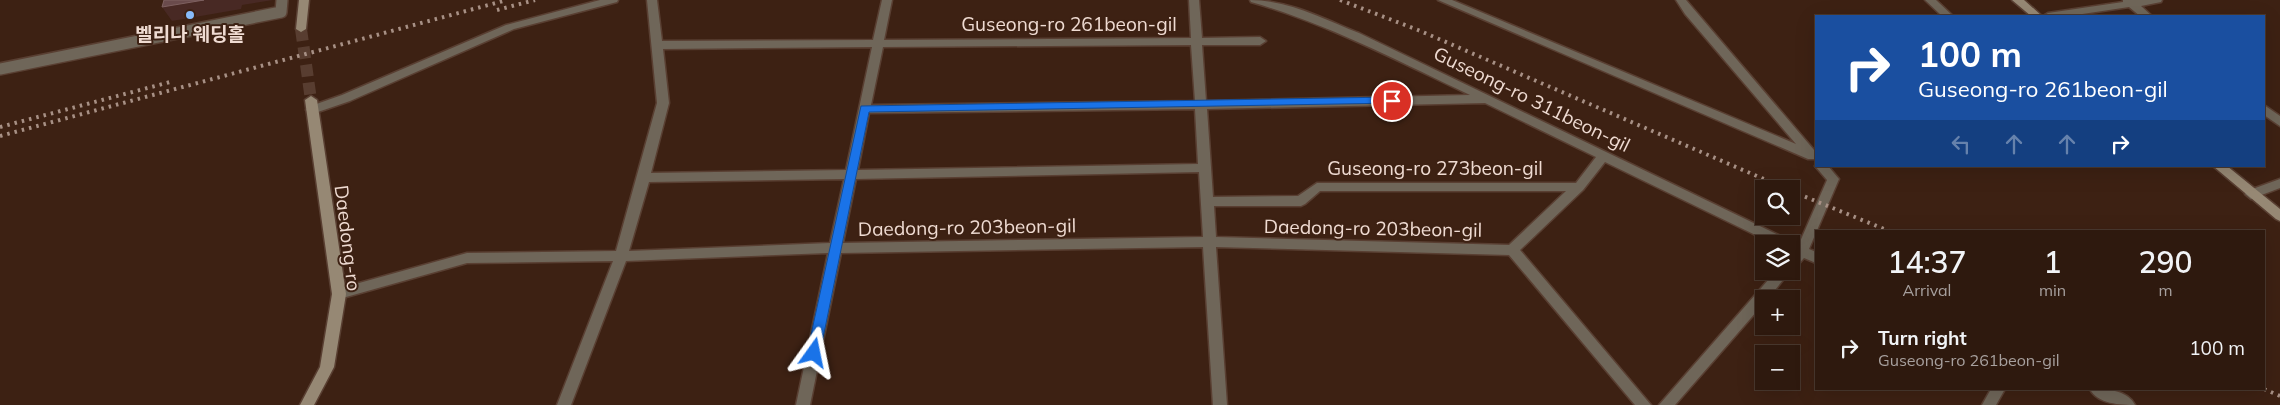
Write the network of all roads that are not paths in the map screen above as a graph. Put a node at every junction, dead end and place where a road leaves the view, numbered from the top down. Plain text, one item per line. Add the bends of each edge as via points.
1 (282, 0) edge
2 (304, 0) edge
3 (613, 0) edge
4 (652, 0) edge
5 (887, 0) edge
6 (1194, 0) edge
7 (1256, 0) edge
8 (1443, 0) edge
9 (1681, 0) edge
10 (1930, 0) edge
11 (2017, 0) edge
12 (2157, 0) edge
13 (2129, 2) edge
14 (1947, 15) edge
15 (2036, 15) edge
16 (2054, 15) edge
17 (2146, 15) edge
18 (302, 29) tunnel mouth
19 (1260, 41) dead end
20 (1197, 42) junction
21 (878, 44) junction
22 (656, 45) junction
23 (0, 69) edge
24 (1488, 99) junction
25 (1201, 105) junction
26 (864, 109) junction
27 (2265, 110) edge
28 (2280, 122) edge
29 (1603, 156) junction
30 (1814, 158) edge
31 (1822, 167) edge
32 (2220, 167) edge
33 (1205, 168) junction
34 (851, 173) junction
35 (644, 178) junction
36 (2280, 183) edge
37 (1579, 187) junction
38 (2251, 194) junction
39 (1207, 202) junction
40 (2280, 216) edge
41 (1767, 235) edge
42 (1209, 242) junction
43 (1800, 243) edge
44 (836, 248) junction
45 (1512, 250) junction
46 (1800, 250) edge
47 (621, 256) junction
48 (1815, 258) edge
49 (1776, 280) edge
50 (339, 294) junction
51 (1997, 390) edge
52 (2099, 390) edge
53 (307, 405) edge
54 (564, 405) edge
55 (803, 405) edge
56 (1220, 405) edge
57 (1644, 405) edge
58 (1666, 405) edge
59 (1989, 405) edge
60 (2128, 405) edge

1 - 23 lane via 281,12
2 - 18 street
3 - 50 street, Daedong-ro via 510,27 346,98 312,105
4 - 22 street
5 - 21 street
6 - 20 street
7 - 24 street, Guseong-ro 311beon-gil via 1355,35
8 - 30 street
9 - 30 street
10 - 14 street
11 - 15 street
12 - 13 street
13 - 16 street
13 - 17 street
19 - 20 street, Guseong-ro 261beon-gil
20 - 21 street, Guseong-ro 261beon-gil
20 - 25 street
21 - 22 street, Guseong-ro 261beon-gil
21 - 26 street
22 - 35 street via 663,103
24 - 25 street
24 - 29 street, Guseong-ro 311beon-gil
25 - 26 street
25 - 33 street
26 - 34 street
27 - 28 street
29 - 37 street
29 - 41 street, Guseong-ro 311beon-gil
31 - 43 street via 1832,179
32 - 38 street
33 - 34 street
33 - 39 street
34 - 35 street
34 - 44 street
35 - 47 street
36 - 38 street
37 - 39 street, Guseong-ro 273beon-gil via 1316,187 1301,201
37 - 45 street
38 - 40 street
39 - 42 street
42 - 44 street, Daedong-ro 203beon-gil
42 - 45 street, Daedong-ro 203beon-gil
42 - 56 street
44 - 47 street, Daedong-ro 203beon-gil
44 - 55 street
45 - 57 street
46 - 48 street
47 - 50 street, Daedong-ro 203beon-gil via 467,258
47 - 54 street
49 - 58 street
50 - 53 street, Daedong-ro via 327,367
51 - 59 street
52 - 60 street

